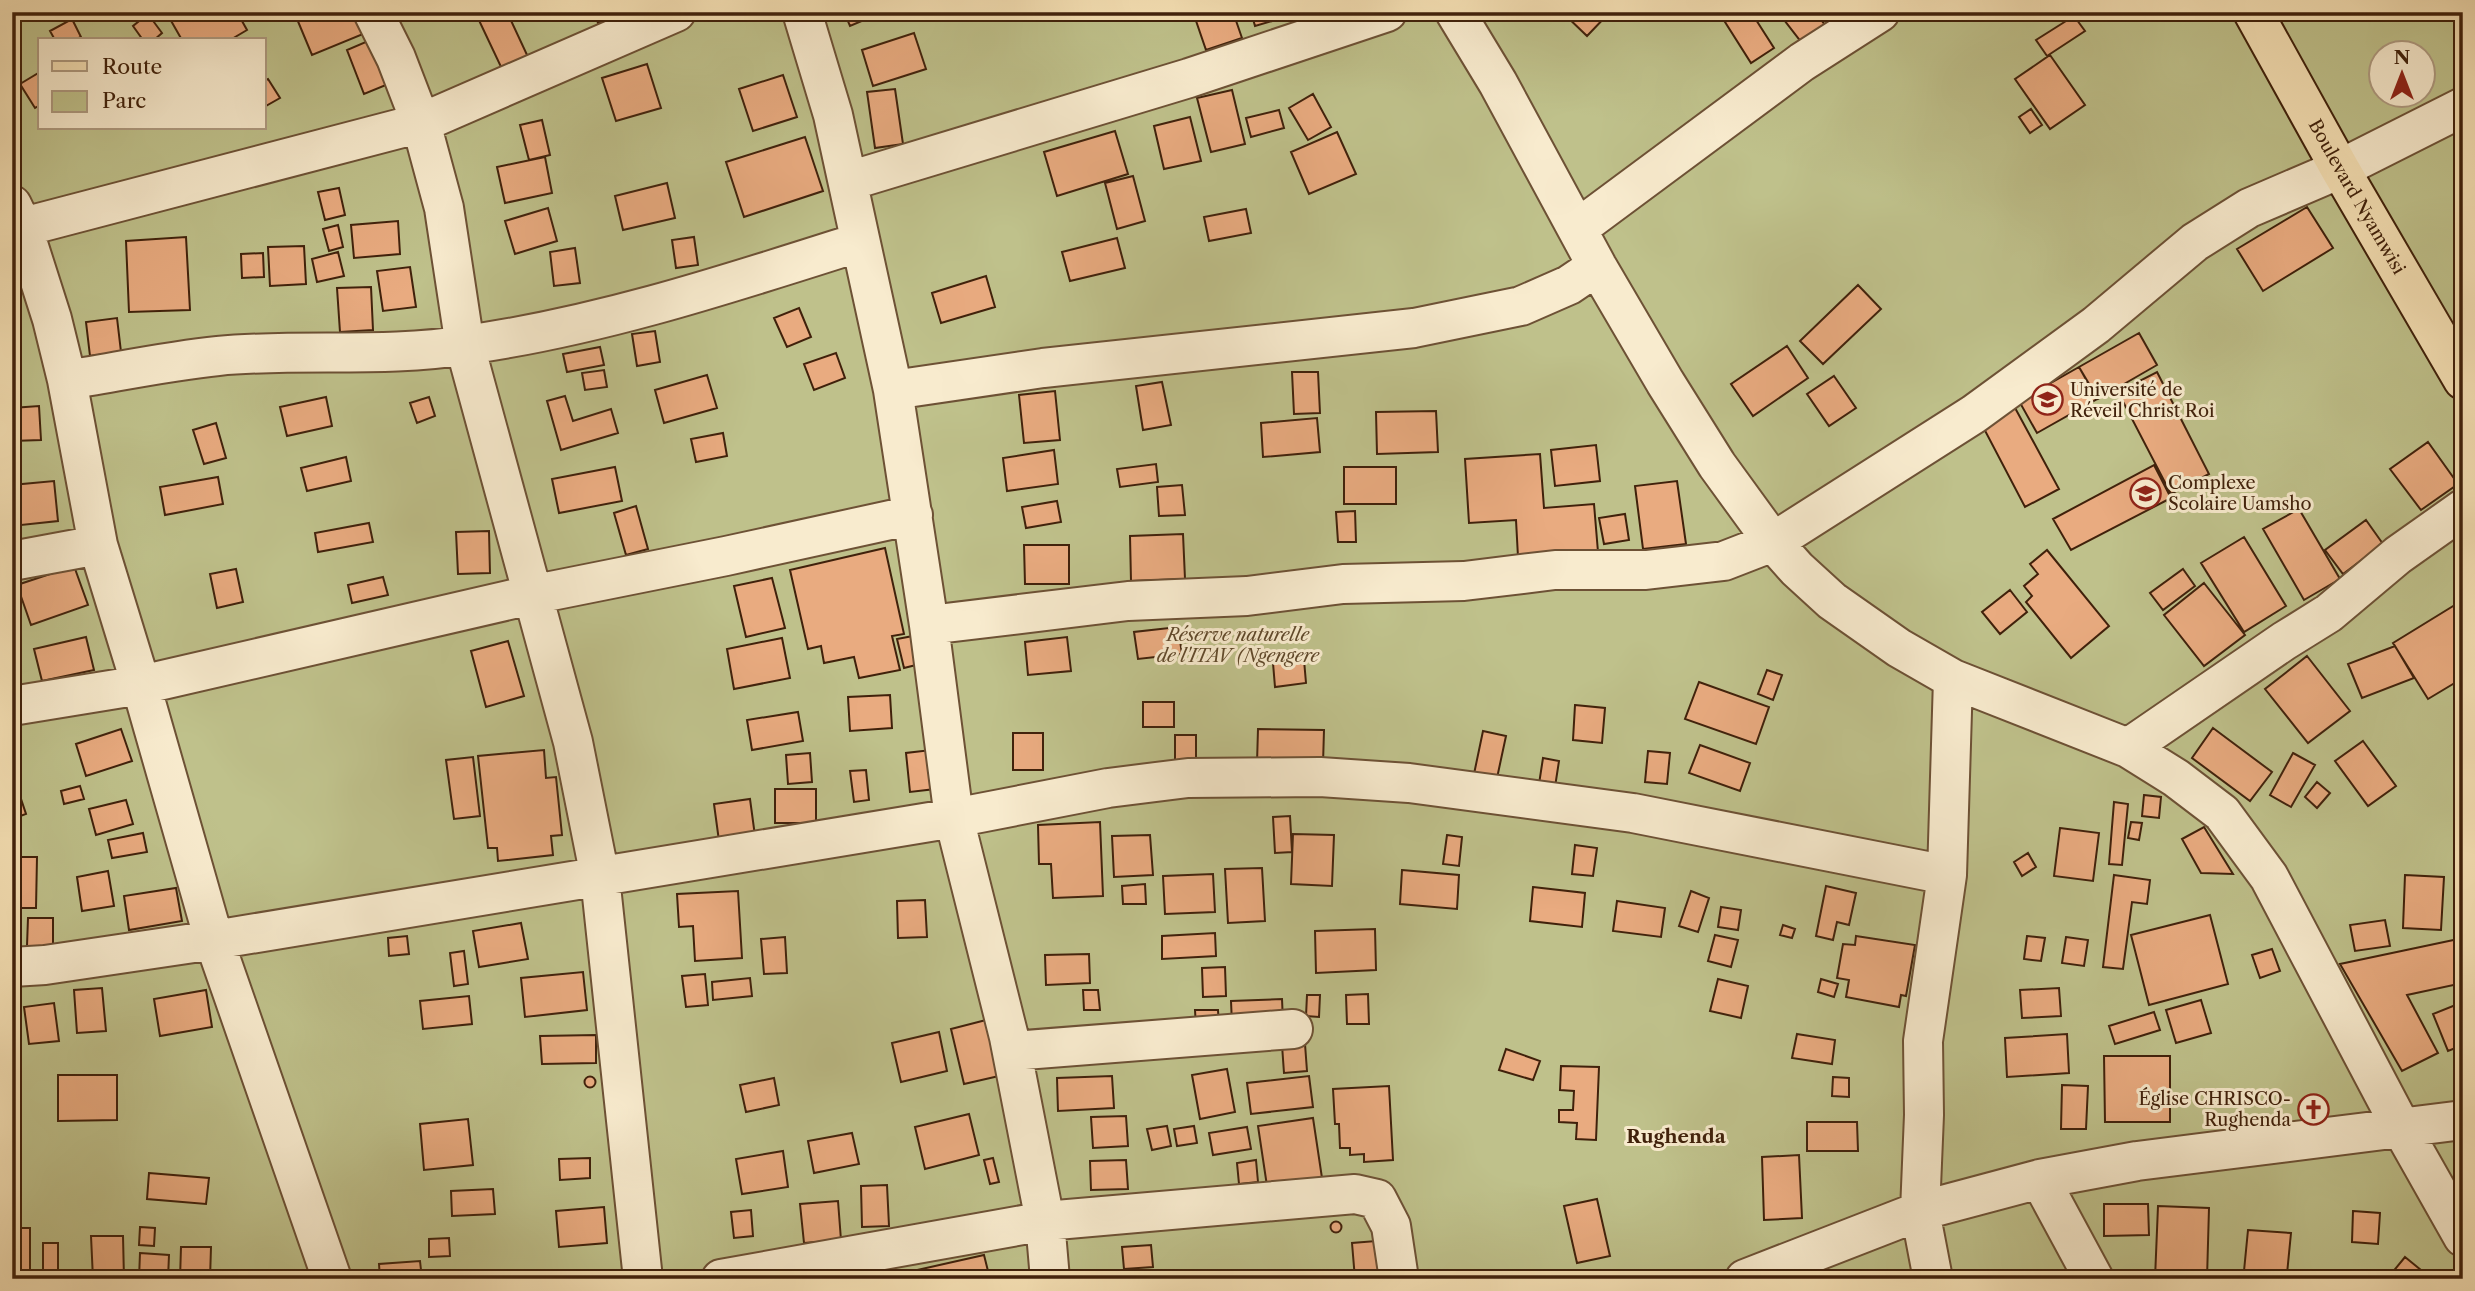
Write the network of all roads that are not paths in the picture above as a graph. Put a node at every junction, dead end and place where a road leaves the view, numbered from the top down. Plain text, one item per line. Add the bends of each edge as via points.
1 (373, 12) edge
2 (676, 12) edge
3 (803, 12) edge
4 (1387, 12) edge
5 (1455, 12) edge
6 (1880, 12) edge
7 (2253, 12) edge
8 (2463, 107) edge
9 (421, 123) junction
10 (2340, 169) junction
11 (849, 181) junction
12 (16, 221) edge
13 (1577, 229) junction
14 (860, 242) junction
15 (1597, 266) junction
16 (465, 346) junction
17 (67, 380) junction
18 (2463, 380) edge
19 (893, 390) junction
20 (2463, 509) edge
21 (913, 514) junction
22 (1773, 542) junction
23 (98, 545) junction
24 (12, 561) edge
25 (531, 594) junction
26 (929, 625) junction
27 (1953, 679) junction
28 (141, 685) junction
29 (12, 706) edge
30 (2128, 748) junction
31 (954, 818) junction
32 (1947, 876) junction
33 (600, 877) junction
34 (214, 940) junction
35 (12, 967) edge
36 (1293, 1029) dead end
37 (1012, 1051) junction
38 (2463, 1120) edge
39 (2402, 1129) junction
40 (2040, 1179) junction
41 (1920, 1211) junction
42 (1045, 1221) junction
43 (2463, 1237) edge
44 (332, 1279) edge
45 (643, 1279) edge
46 (721, 1279) edge
47 (1050, 1279) edge
48 (1399, 1279) edge
49 (1745, 1279) edge
50 (1933, 1279) edge
51 (2094, 1279) edge

1 - 9 street
2 - 9 street
3 - 11 street
4 - 11 street via 1189,78
5 - 13 street
6 - 13 street via 1802,62
7 - 10 main road, Boulevard Nyamwisi
8 - 10 street
9 - 12 street
9 - 16 street via 444,208
10 - 18 main road, Boulevard Nyamwisi
10 - 22 street via 2249,208 2195,242 2096,325 1974,414
11 - 14 street
12 - 17 street via 52,319
13 - 15 street
14 - 16 street via 710,289 565,327
14 - 19 street
15 - 19 street via 1569,285 1521,306 1414,328 1043,368
15 - 22 street via 1717,465
16 - 17 street via 218,356
16 - 25 street
17 - 23 street
19 - 21 street
20 - 30 street via 2398,555 2329,613
21 - 25 street
21 - 26 street
22 - 26 street via 1724,561 1646,570 1555,570 1464,581 1343,584 1247,596 1128,601
22 - 27 street via 1832,601
23 - 24 street
23 - 28 street
25 - 28 street
25 - 33 street via 573,742
26 - 31 street
27 - 30 street
27 - 32 street
28 - 29 street
28 - 34 street
30 - 39 street via 2222,813 2269,877
31 - 32 street via 1108,788 1188,779 1320,777 1409,783 1633,813
31 - 33 street
31 - 37 street
32 - 41 street via 1923,1041
33 - 34 street
33 - 45 street
34 - 35 street
34 - 44 street
36 - 37 street
37 - 42 street
38 - 39 street
39 - 40 street via 2137,1161
39 - 43 street
40 - 41 street
40 - 51 street
41 - 49 street
41 - 50 street
42 - 46 street
42 - 47 street
42 - 48 street via 1355,1194 1377,1199 1391,1226

